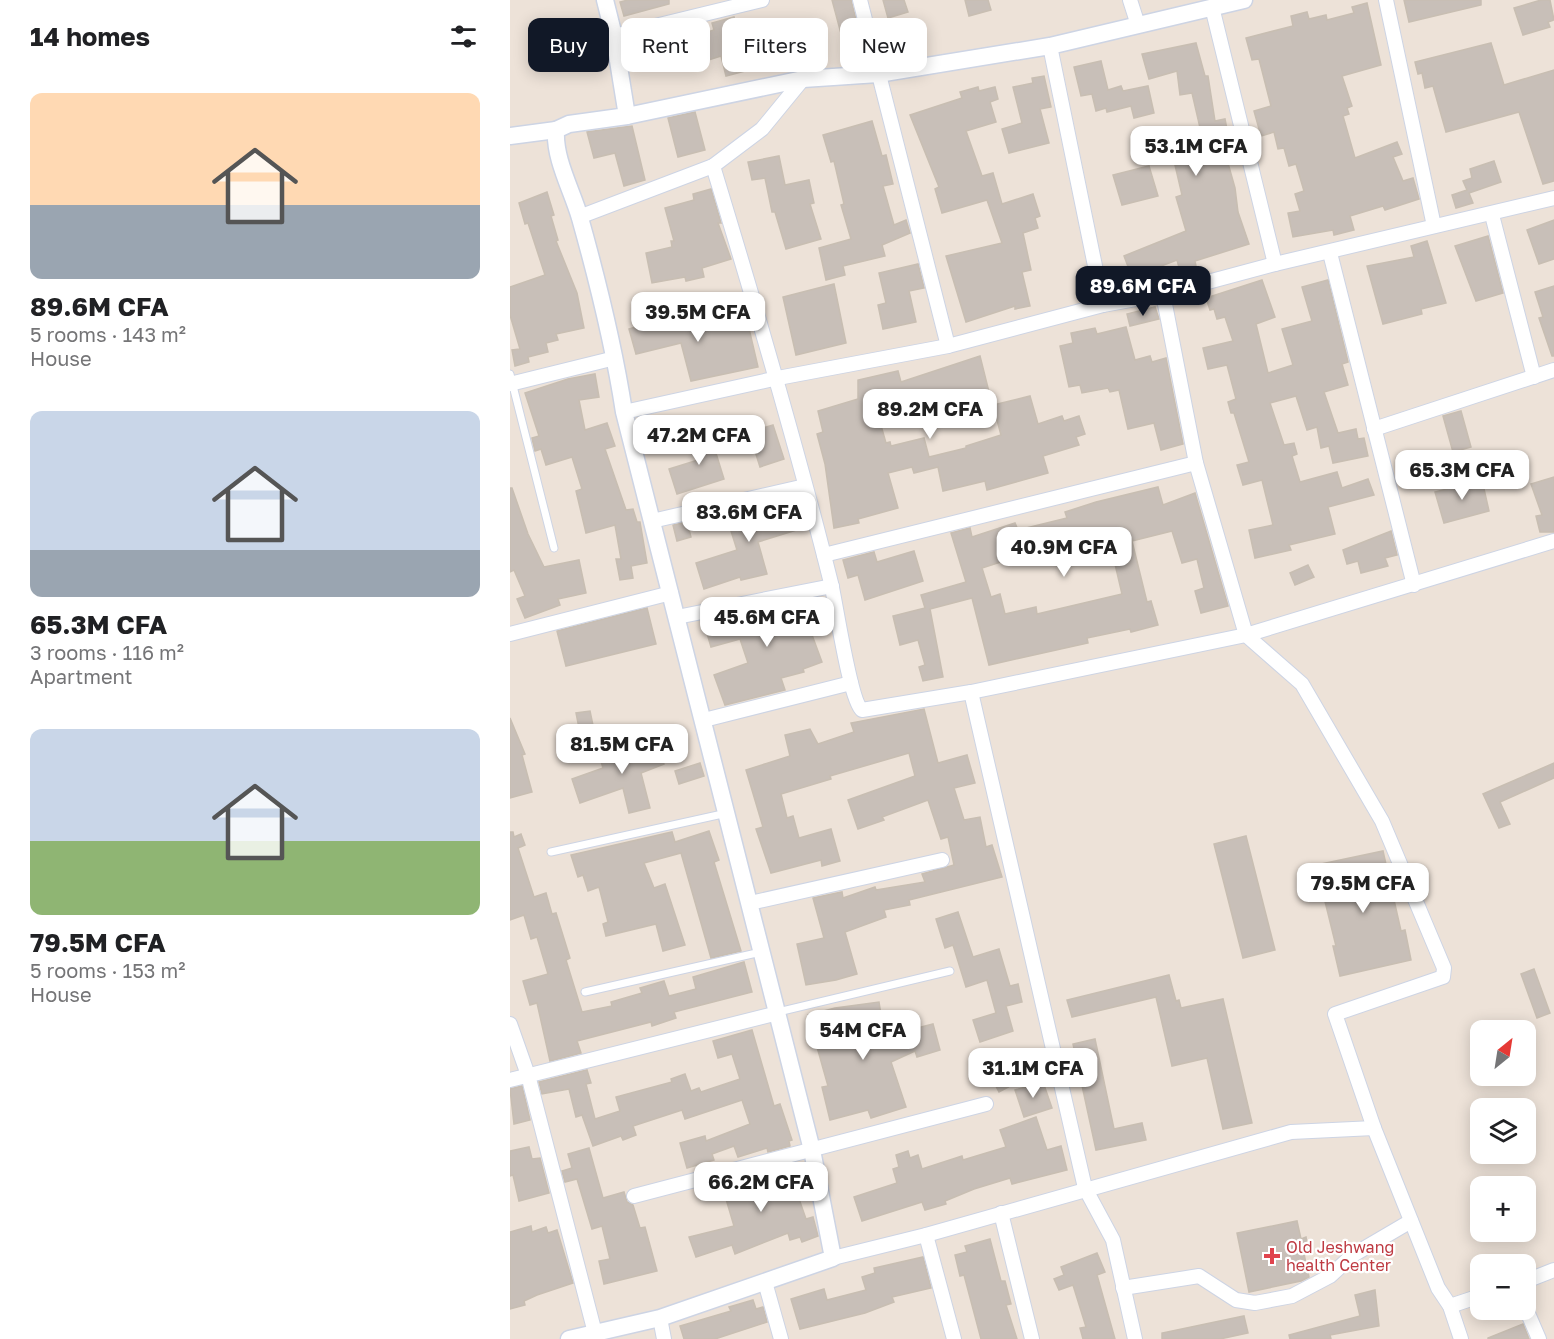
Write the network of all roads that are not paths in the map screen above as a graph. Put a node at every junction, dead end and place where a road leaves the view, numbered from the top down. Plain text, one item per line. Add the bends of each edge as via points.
1 (604, 0) edge
2 (762, 0) edge
3 (860, 0) edge
4 (1130, 0) edge
5 (1245, 0) edge
6 (1386, 0) edge
7 (1212, 7) junction
8 (1138, 25) junction
9 (614, 36) junction
10 (1050, 46) junction
11 (878, 74) junction
12 (803, 80) junction
13 (627, 116) junction
14 (556, 130) junction
15 (510, 136) edge
16 (713, 166) junction
17 (1554, 198) edge
18 (1492, 215) junction
19 (579, 217) junction
20 (1434, 226) junction
21 (1330, 253) junction
22 (1275, 264) junction
23 (1163, 294) junction
24 (1103, 305) junction
25 (948, 346) junction
26 (615, 358) junction
27 (1554, 370) edge
28 (1534, 377) junction
29 (778, 378) junction
30 (511, 380) edge
31 (624, 412) junction
32 (1374, 429) junction
33 (1196, 463) junction
34 (805, 486) junction
35 (652, 521) junction
36 (1554, 540) edge
37 (554, 548) dead end
38 (824, 555) junction
39 (1414, 585) junction
40 (832, 586) junction
41 (671, 593) junction
42 (677, 617) junction
43 (510, 634) edge
44 (1246, 635) junction
45 (851, 683) junction
46 (971, 692) junction
47 (704, 720) junction
48 (727, 813) junction
49 (551, 852) dead end
50 (942, 860) dead end
51 (750, 903) junction
52 (762, 952) junction
53 (950, 971) dead end
54 (585, 992) dead end
55 (778, 1012) junction
56 (510, 1024) edge
57 (528, 1075) junction
58 (510, 1080) edge
59 (986, 1104) dead end
60 (1374, 1128) junction
61 (812, 1150) junction
62 (1085, 1188) junction
63 (634, 1196) dead end
64 (1001, 1214) junction
65 (1411, 1221) junction
66 (926, 1235) junction
67 (833, 1258) junction
68 (1554, 1270) edge
69 (1536, 1277) edge
70 (765, 1282) junction
71 (1123, 1288) junction
72 (1470, 1299) edge
73 (1450, 1306) junction
74 (660, 1318) junction
75 (1531, 1320) edge
76 (595, 1333) junction
77 (570, 1339) edge
78 (664, 1339) edge
79 (781, 1339) edge
80 (954, 1339) edge
81 (1032, 1339) edge
82 (1135, 1339) edge
83 (1461, 1339) edge
84 (1539, 1339) edge

1 - 9 street
2 - 9 street
3 - 11 street
4 - 8 street
5 - 7 street
6 - 20 street
7 - 8 street
7 - 22 street
8 - 10 street
9 - 13 street
10 - 11 street
10 - 24 street
11 - 12 street
11 - 25 street
12 - 13 street
12 - 16 street via 762,129
13 - 14 street via 569,124
14 - 15 street
14 - 19 street via 555,143
16 - 19 street
16 - 29 street
17 - 18 street
18 - 20 street
18 - 28 street
19 - 26 street
20 - 21 street
21 - 22 street
21 - 32 street
22 - 23 street
23 - 24 street
23 - 33 street
24 - 25 street
25 - 29 street
26 - 30 street
26 - 31 street
27 - 28 street
28 - 32 street
29 - 31 street
29 - 34 street
30 - 37 lane
31 - 35 street
32 - 39 street
33 - 38 street
33 - 44 street
34 - 35 street
34 - 38 street
35 - 41 street
36 - 39 street
38 - 40 street
39 - 44 street
40 - 42 street
40 - 45 street
41 - 42 street
41 - 43 street
42 - 47 street
44 - 46 street
44 - 60 street via 1302,684 1382,821 1444,968 1443,976 1335,1014
45 - 46 street via 857,705 866,711
45 - 47 street
46 - 62 street
47 - 48 street
48 - 49 lane
48 - 51 street
50 - 51 street
51 - 52 street
52 - 54 lane
52 - 55 street
53 - 55 lane
55 - 57 street
55 - 61 street
56 - 57 street
57 - 58 street
57 - 76 street
59 - 61 street
60 - 62 street via 1291,1132
60 - 65 street
61 - 63 street
61 - 67 street
62 - 64 street
62 - 71 street via 1113,1240
64 - 66 street
64 - 81 street
65 - 71 street via 1293,1296 1255,1303 1236,1300 1199,1276
65 - 73 street via 1438,1288
66 - 67 street
66 - 80 street
67 - 70 street
68 - 69 street
70 - 74 street
70 - 79 street
71 - 82 street
72 - 73 street
73 - 83 street
74 - 76 street
74 - 78 street
75 - 84 street
76 - 77 street

